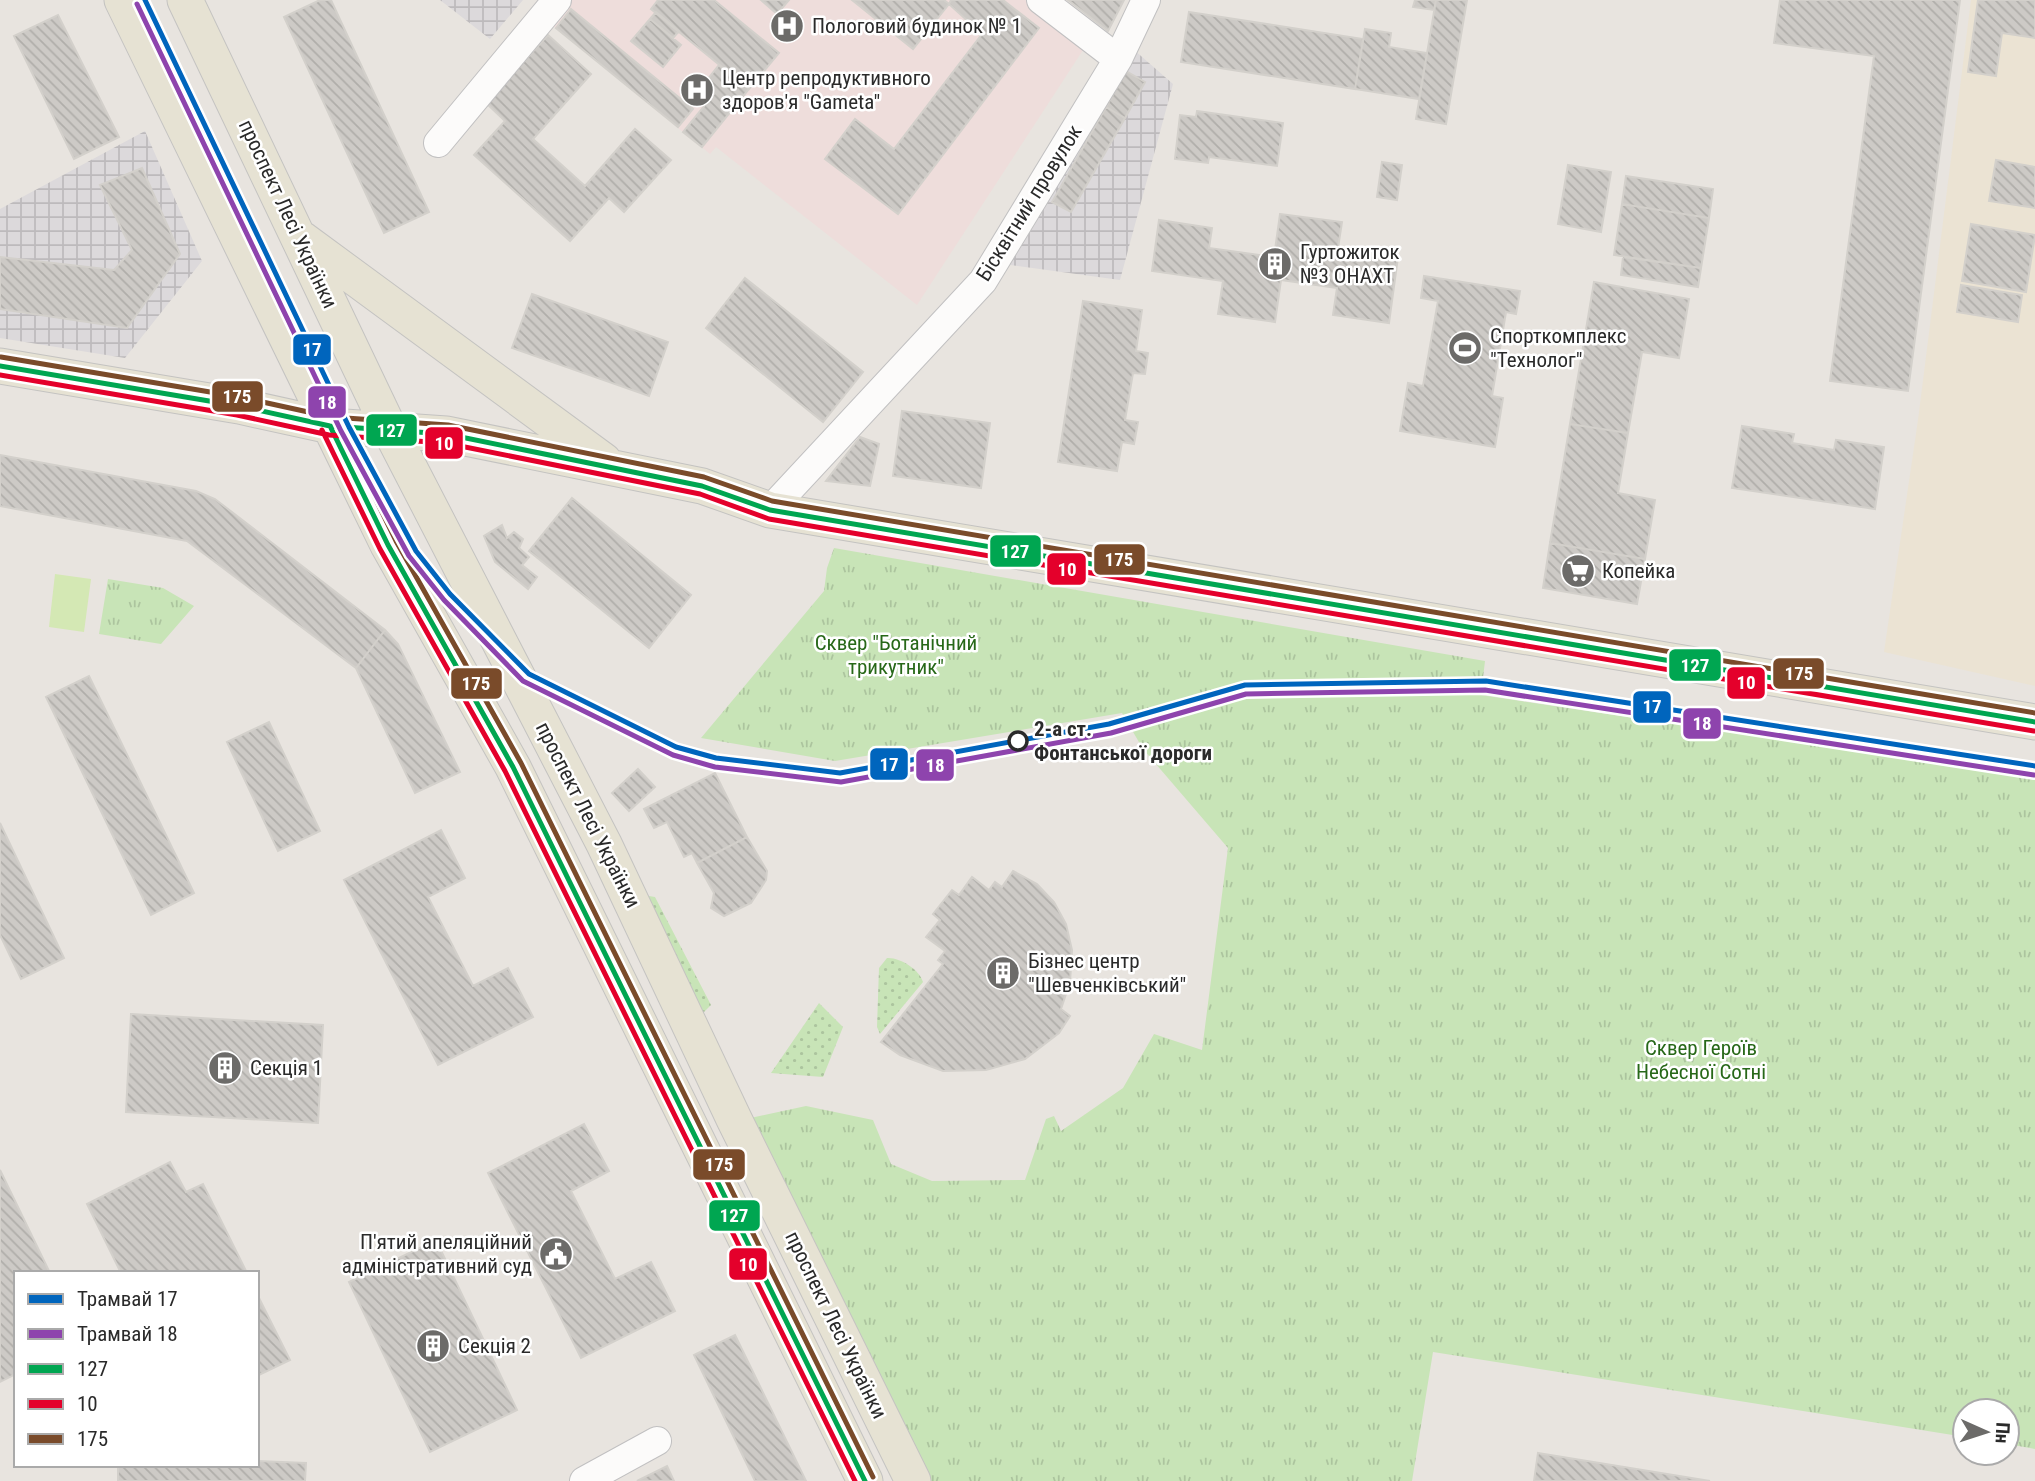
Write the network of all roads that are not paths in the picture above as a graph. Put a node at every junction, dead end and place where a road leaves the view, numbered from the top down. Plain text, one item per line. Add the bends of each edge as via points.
1 (122, 0) edge
2 (185, 0) edge
3 (557, 0) edge
4 (1041, 0) edge
5 (1146, 0) edge
6 (1118, 59) junction
7 (438, 144) dead end
8 (301, 239) junction
9 (0, 366) edge
10 (330, 426) junction
11 (389, 429) junction
12 (612, 467) junction
13 (770, 510) junction
14 (2035, 722) edge
15 (657, 1441) dead end
16 (584, 1481) edge
17 (865, 1481) edge
18 (913, 1481) edge

1 - 10 main road, проспект Лесі Українки
2 - 8 main road, проспект Лесі Українки
3 - 7 street
4 - 6 street
5 - 6 street, Бісквітний провулок
6 - 13 street, Бісквітний провулок via 984,281
8 - 11 main road, проспект Лесі Українки
8 - 12 main road
9 - 10 main road
10 - 11 main road
10 - 17 main road, проспект Лесі Українки via 388,545 513,766
11 - 12 main road via 446,435
11 - 18 main road, проспект Лесі Українки via 604,844
12 - 13 main road via 702,486
13 - 14 main road
15 - 16 street

